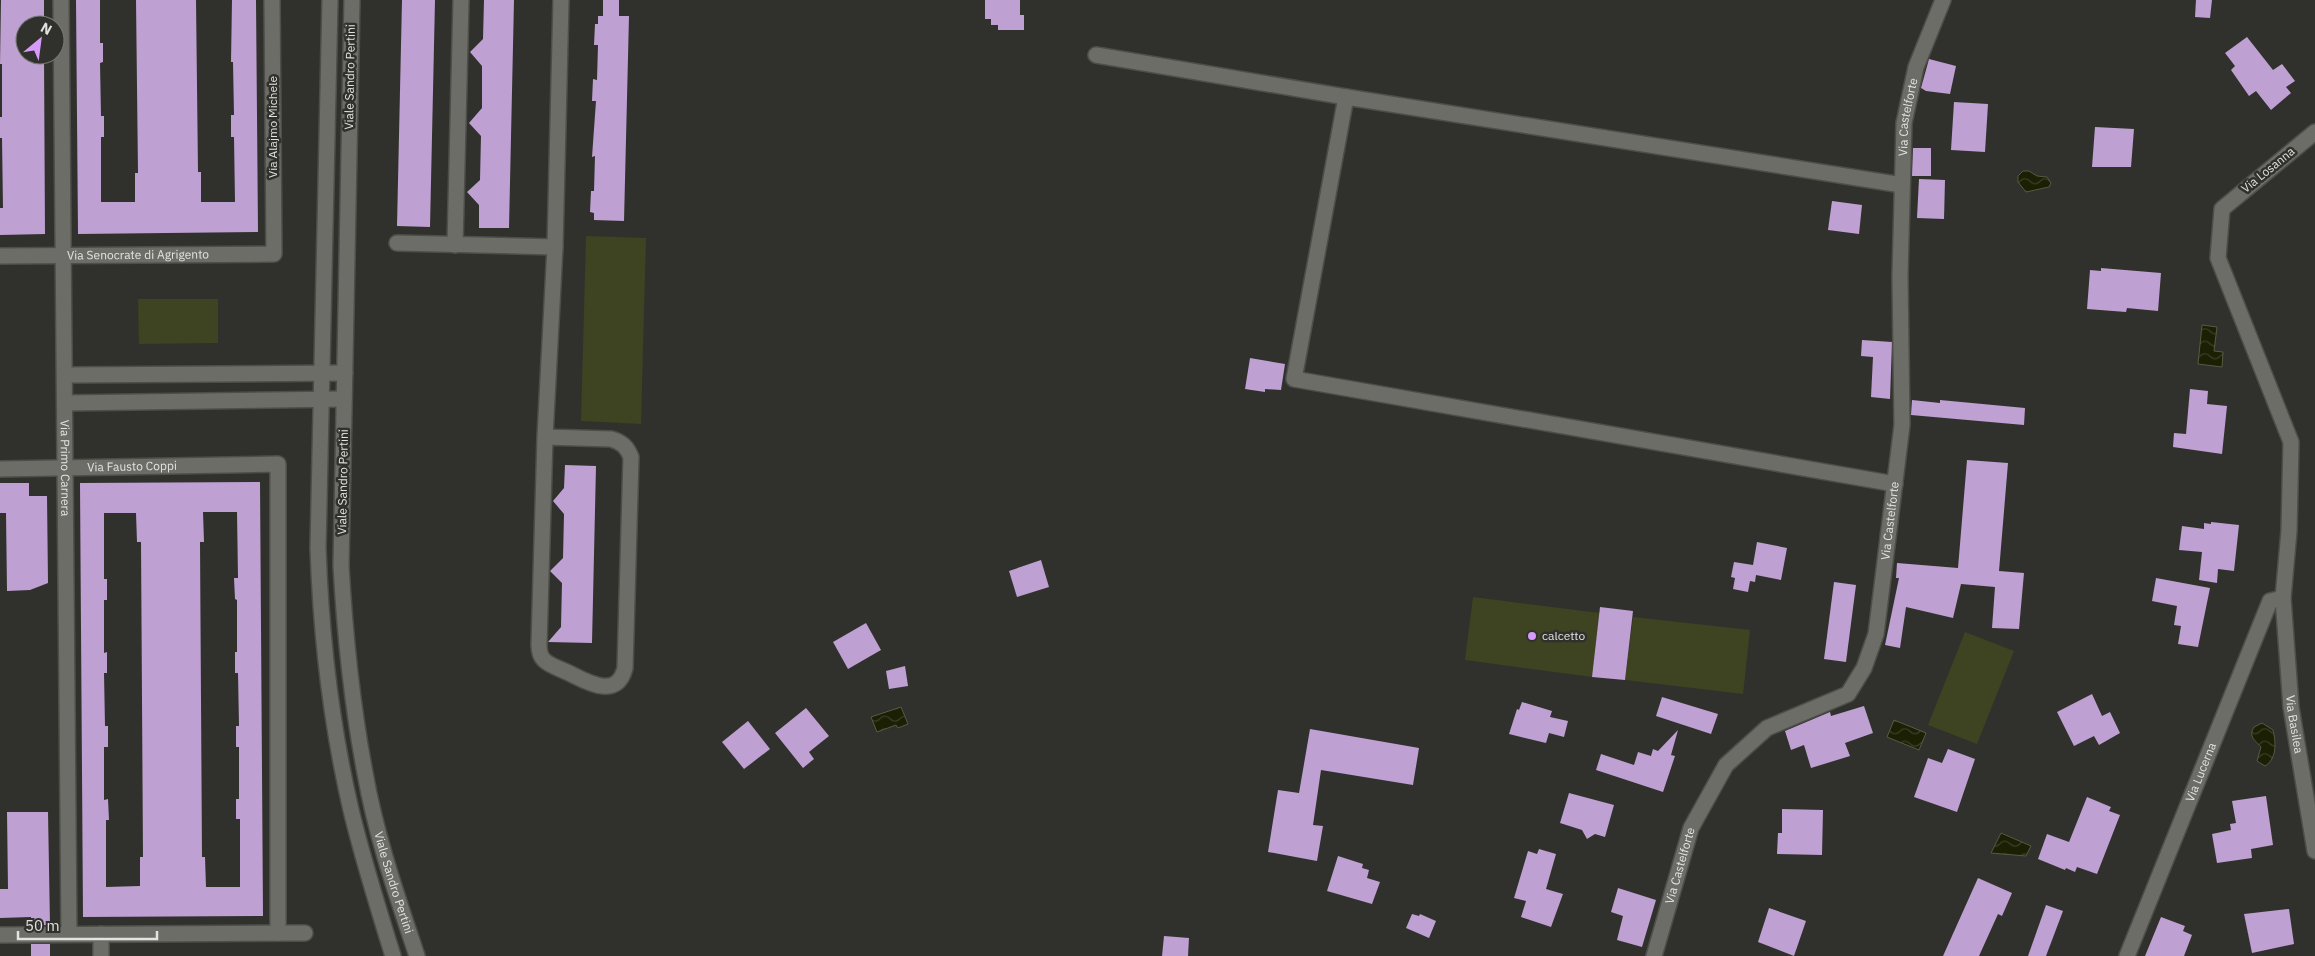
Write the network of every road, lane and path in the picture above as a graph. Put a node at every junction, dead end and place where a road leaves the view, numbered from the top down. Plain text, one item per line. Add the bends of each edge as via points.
1 (61, 0) edge
2 (272, 0) edge
3 (330, 0) edge
4 (352, 0) edge
5 (461, 0) edge
6 (561, 0) edge
7 (1943, 0) edge
8 (1096, 54) dead end
9 (1346, 97) junction
10 (2315, 132) edge
11 (1902, 185) junction
12 (2222, 209) joint
13 (397, 243) dead end
14 (455, 245) junction
15 (555, 247) junction
16 (274, 254) joint
17 (64, 255) junction
18 (0, 256) edge
19 (322, 373) junction
20 (345, 373) junction
21 (65, 375) junction
22 (321, 398) junction
23 (344, 399) junction
24 (66, 403) junction
25 (546, 436) junction
26 (66, 467) junction
27 (0, 469) edge
28 (1895, 484) junction
29 (2283, 598) junction
30 (2315, 851) edge
31 (278, 933) junction
32 (306, 933) dead end
33 (69, 934) junction
34 (100, 934) junction
35 (0, 935) edge
36 (101, 956) edge
37 (393, 956) edge
38 (416, 956) edge
39 (1654, 956) edge
40 (2127, 956) edge

1 - 17 street, Via Primo Carnera
2 - 16 street, Via Alajmo Michele
3 - 19 street, Viale Sandro Pertini
4 - 20 street, Viale Sandro Pertini
5 - 14 street
6 - 15 street
7 - 11 street, Via Castelforte via 1916,67 1904,124
8 - 9 street
9 - 11 street
9 - 28 street via 1294,380
10 - 12 street, Via Losanna
11 - 28 street, Via Castelforte via 1902,424
12 - 29 street, Via Basilea via 2218,258 2291,442 2289,531
13 - 14 street
14 - 15 street
15 - 25 street
16 - 17 street, Via Senocrate di Agrigento
17 - 18 street, Via Senocrate di Agrigento
17 - 21 street, Via Primo Carnera
19 - 20 street
19 - 21 street
19 - 22 street, Viale Sandro Pertini
20 - 23 street, Viale Sandro Pertini
21 - 24 street, Via Primo Carnera
22 - 23 street
22 - 24 street
22 - 37 street, Viale Sandro Pertini via 318,548 326,665 351,810
23 - 38 street, Viale Sandro Pertini via 342,566 353,705 382,845
24 - 26 street, Via Primo Carnera
25 - 25 street via 540,652 543,659 551,664 599,687 606,686 620,678 625,668 631,457 627,448 611,439
26 - 27 street, Via Fausto Coppi
26 - 31 street, Via Fausto Coppi via 278,464
26 - 33 street, Via Primo Carnera
28 - 39 street, Via Castelforte via 1876,634 1864,668 1848,694 1767,728 1726,765 1691,828
29 - 30 street, Via Basilea via 2291,707
29 - 40 street, Via Lucerna via 2270,601
31 - 32 street
31 - 34 street
33 - 34 street
33 - 35 street
34 - 36 street

